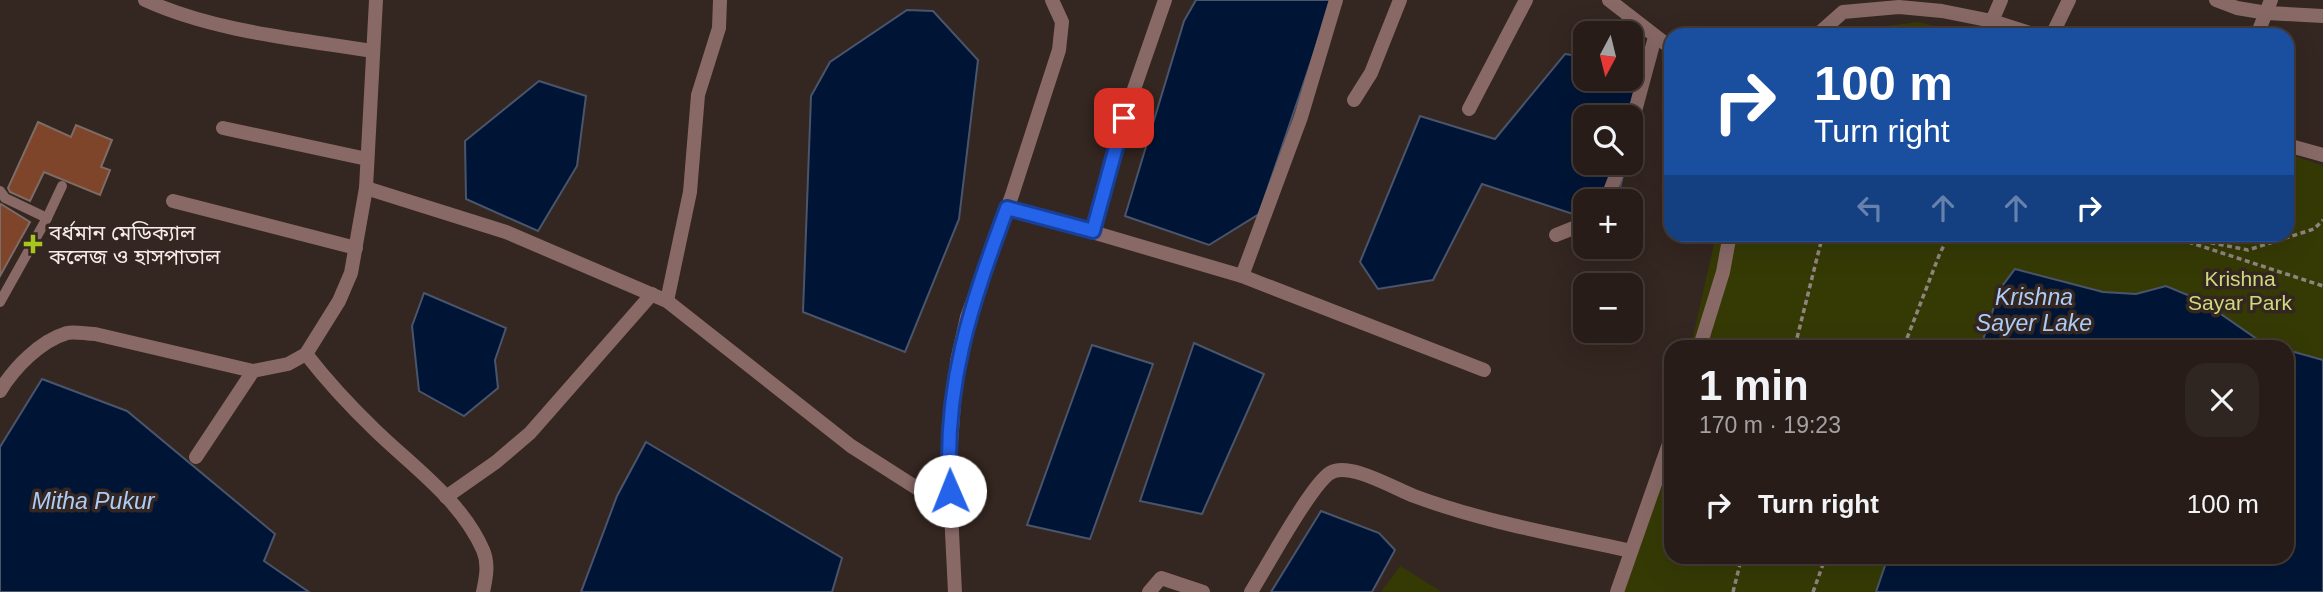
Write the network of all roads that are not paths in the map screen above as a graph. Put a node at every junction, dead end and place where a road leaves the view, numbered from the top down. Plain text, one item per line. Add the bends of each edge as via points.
1 (145, 0) edge
2 (376, 0) edge
3 (720, 0) edge
4 (1052, 0) edge
5 (1165, 0) edge
6 (1336, 0) edge
7 (1400, 0) edge
8 (1526, 0) edge
9 (1609, 0) edge
10 (2001, 0) edge
11 (2069, 0) edge
12 (2216, 0) edge
13 (183, 6) edge
14 (1846, 6) edge
15 (2269, 6) edge
16 (2323, 16) edge
17 (1992, 21) junction
18 (1824, 28) edge
19 (2014, 28) edge
20 (2055, 28) edge
21 (2261, 28) edge
22 (1656, 37) junction
23 (1664, 43) edge
24 (373, 51) junction
25 (1354, 100) dead end
26 (1637, 105) edge
27 (1469, 109) dead end
28 (223, 128) dead end
29 (2294, 147) edge
30 (2323, 155) edge
31 (368, 159) junction
32 (62, 186) dead end
33 (366, 188) junction
34 (0, 191) edge
35 (173, 201) dead end
36 (1007, 208) junction
37 (47, 218) junction
38 (1573, 228) edge
39 (1093, 231) junction
40 (1556, 235) dead end
41 (1729, 242) edge
42 (356, 248) junction
43 (1242, 276) junction
44 (652, 294) junction
45 (667, 301) junction
46 (0, 302) edge
47 (1702, 340) edge
48 (306, 354) junction
49 (1484, 370) dead end
50 (253, 371) junction
51 (0, 391) edge
52 (196, 457) dead end
53 (1664, 459) edge
54 (446, 497) junction
55 (951, 510) junction
56 (1631, 551) junction
57 (483, 592) edge
58 (955, 592) edge
59 (1149, 592) edge
60 (1203, 592) edge
61 (1251, 592) edge
62 (1617, 592) edge

1 - 13 street
2 - 24 street
3 - 45 street via 719,28 698,95 690,192
4 - 36 street via 1062,22 1059,50
5 - 39 street via 1124,118
6 - 43 street via 1301,117
7 - 25 street via 1371,73
8 - 27 street
9 - 22 street
10 - 17 street
11 - 20 street
12 - 15 street via 2237,8
13 - 24 street via 246,30
14 - 17 street via 1942,11
14 - 18 street
15 - 16 street
15 - 21 street
17 - 19 street
22 - 23 street
22 - 26 street
24 - 31 street
28 - 31 street
29 - 30 street
31 - 33 street
32 - 37 lane
33 - 42 street
33 - 44 street via 506,232
34 - 37 lane via 5,198
35 - 42 street
36 - 39 street
36 - 55 street via 967,317 957,361 949,461
37 - 46 lane
38 - 40 street
39 - 43 street
41 - 47 street
42 - 48 street via 339,301
43 - 49 street
44 - 45 street
44 - 54 street via 530,433
45 - 55 street via 850,446
48 - 50 street via 288,364
48 - 54 street via 348,403
50 - 51 street via 69,332 44,344
50 - 52 street
53 - 56 street
54 - 57 street via 483,550 487,564
55 - 58 street
56 - 61 street via 1524,528 1340,469 1329,473 1316,489
56 - 62 street
59 - 60 street via 1161,578

